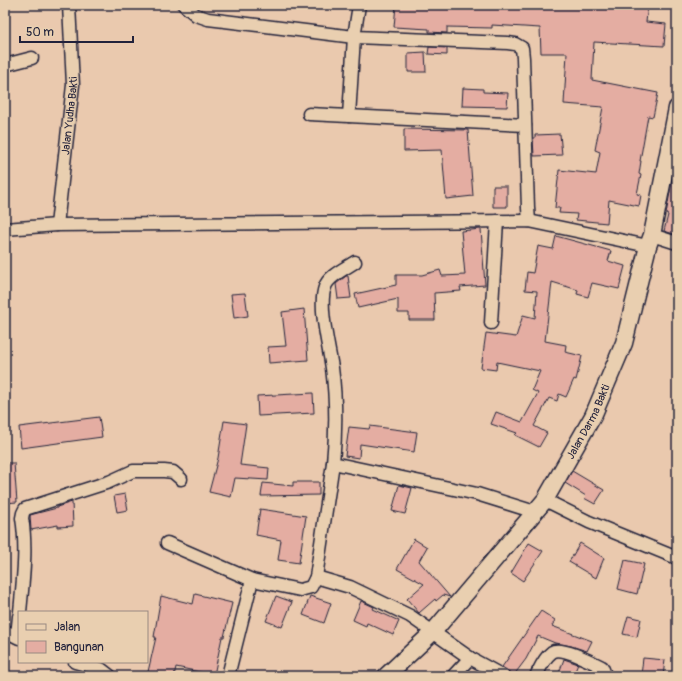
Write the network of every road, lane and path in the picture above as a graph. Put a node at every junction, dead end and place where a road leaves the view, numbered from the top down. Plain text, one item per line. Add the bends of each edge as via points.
1 (69, 5) edge
2 (184, 5) edge
3 (359, 5) edge
4 (354, 37) junction
5 (32, 58) dead end
6 (5, 65) edge
7 (677, 109) edge
8 (309, 114) dead end
9 (350, 116) junction
10 (525, 124) junction
11 (497, 221) junction
12 (529, 221) junction
13 (57, 225) junction
14 (5, 229) edge
15 (650, 241) junction
16 (677, 243) edge
17 (354, 262) dead end
18 (491, 323) dead end
19 (333, 463) junction
20 (181, 478) dead end
21 (545, 500) junction
22 (535, 512) junction
23 (167, 543) dead end
24 (677, 558) edge
25 (316, 577) junction
26 (252, 580) junction
27 (20, 611) edge
28 (5, 631) edge
29 (433, 632) junction
30 (18, 637) edge
31 (470, 658) junction
32 (79, 663) edge
33 (110, 676) edge
34 (228, 676) edge
35 (386, 676) edge
36 (453, 676) edge
37 (503, 676) edge
38 (536, 676) edge
39 (603, 676) edge

1 - 13 street, Jalan Yudha Bakti via 73,85
2 - 4 street via 196,15 208,19
3 - 4 street
4 - 9 street
4 - 10 street via 515,44 522,48
5 - 6 street
7 - 15 street, Jalan Darma Bakti
8 - 9 street
9 - 10 street
10 - 12 street
11 - 12 street
11 - 13 street
11 - 18 street
12 - 15 street
13 - 14 street
15 - 16 street
15 - 21 street, Jalan Darma Bakti via 624,344 593,416
17 - 19 street via 331,278 325,285 322,298 332,369
19 - 22 street via 477,494
19 - 25 street
20 - 27 street via 168,471 133,471 109,482 25,509 22,518 25,549
21 - 22 street, Jalan Darma Bakti
21 - 24 street via 600,527
22 - 29 street, Jalan Darma Bakti
23 - 26 street
25 - 26 street via 311,587 305,590
25 - 29 street via 350,587 380,600
26 - 34 street
28 - 30 street
29 - 31 street
29 - 35 street, Jalan Darma Bakti
31 - 36 street
31 - 37 street
32 - 33 street via 101,668
38 - 39 street via 545,659 556,650 570,653 602,667

